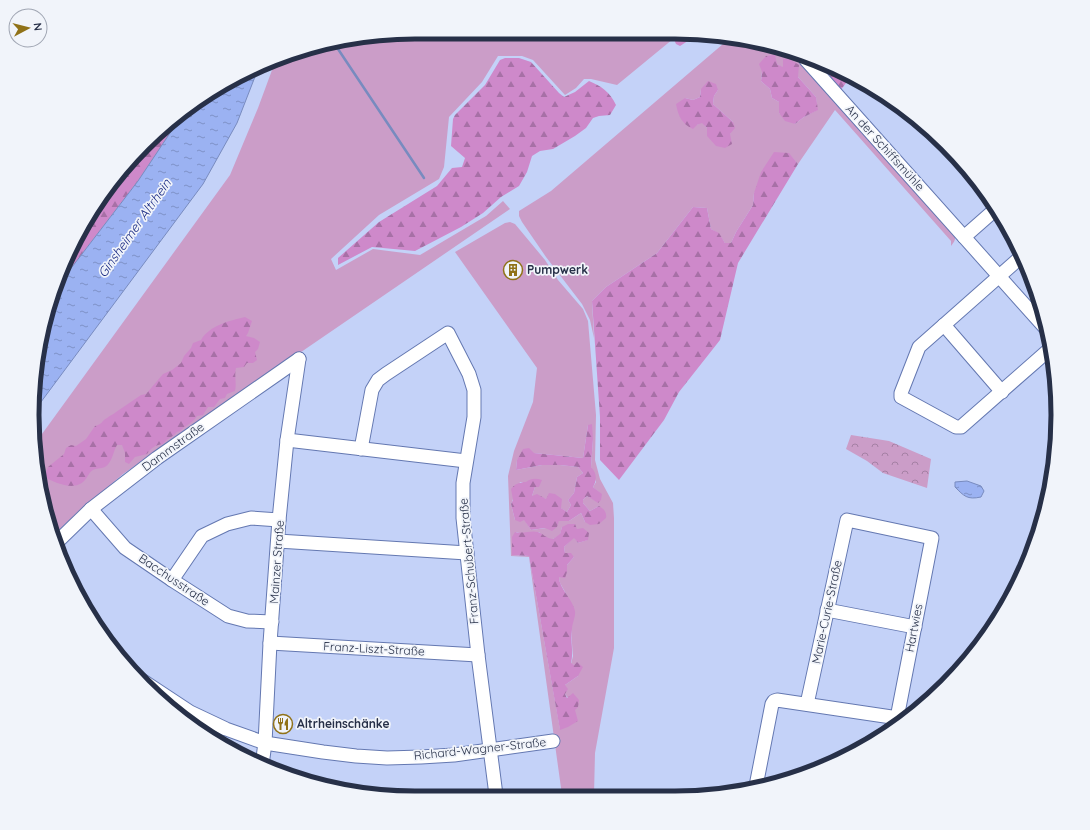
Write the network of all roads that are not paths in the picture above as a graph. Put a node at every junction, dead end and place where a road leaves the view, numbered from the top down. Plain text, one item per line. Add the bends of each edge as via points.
1 (810, 64) edge
2 (992, 212) edge
3 (964, 237) junction
4 (1017, 260) edge
5 (999, 277) junction
6 (1039, 321) edge
7 (944, 326) junction
8 (1046, 353) edge
9 (299, 359) joint
10 (1002, 392) junction
11 (287, 440) junction
12 (361, 449) junction
13 (466, 461) junction
14 (91, 509) junction
15 (279, 520) junction
16 (932, 538) joint
17 (60, 539) edge
18 (278, 541) junction
19 (467, 553) junction
20 (172, 580) junction
21 (827, 610) junction
22 (272, 622) junction
23 (914, 627) junction
24 (270, 643) junction
25 (478, 655) junction
26 (163, 694) edge
27 (807, 704) junction
28 (902, 715) edge
29 (897, 718) edge
30 (552, 741) dead end
31 (265, 743) junction
32 (490, 750) junction
33 (263, 758) edge
34 (757, 782) edge
35 (495, 791) edge

1 - 3 street, An der Schiffsmühle
2 - 3 street
3 - 5 street, An der Schiffsmühle
4 - 5 street
5 - 6 street, An der Schiffsmühle
5 - 7 street
7 - 10 street
7 - 10 street via 919,347 901,398 956,427 961,427
8 - 10 street
9 - 11 street, Mainzer Straße
9 - 14 street, Dammstraße via 157,458
11 - 12 street
11 - 15 street, Mainzer Straße
12 - 13 street
12 - 13 street, Franz-Schubert-Straße via 372,390 378,380 448,333 469,374 474,390 474,416
13 - 19 street, Franz-Schubert-Straße via 463,518
14 - 17 street, Dammstraße
14 - 20 street, Bacchusstraße via 125,548
15 - 18 street, Mainzer Straße
15 - 20 street via 251,518 227,524 202,536
16 - 21 street, Marie-Curie-Straße via 847,520
16 - 23 street, Hartwies
18 - 19 street
18 - 22 street, Mainzer Straße
19 - 25 street, Franz-Schubert-Straße
20 - 22 street, Bacchusstraße via 228,616 247,621
21 - 23 street
21 - 27 street, Marie-Curie-Straße
22 - 24 street, Mainzer Straße
23 - 28 street, Hartwies
24 - 25 street, Franz-Liszt-Straße
24 - 31 street, Mainzer Straße
25 - 32 street, Franz-Schubert-Straße
26 - 31 street, Richard-Wagner-Straße via 190,712
27 - 29 street
27 - 34 street via 777,700 772,704
30 - 32 street, Richard-Wagner-Straße
31 - 32 street, Richard-Wagner-Straße via 387,758 454,755
31 - 33 street, Mainzer Straße
32 - 35 street, Franz-Schubert-Straße

